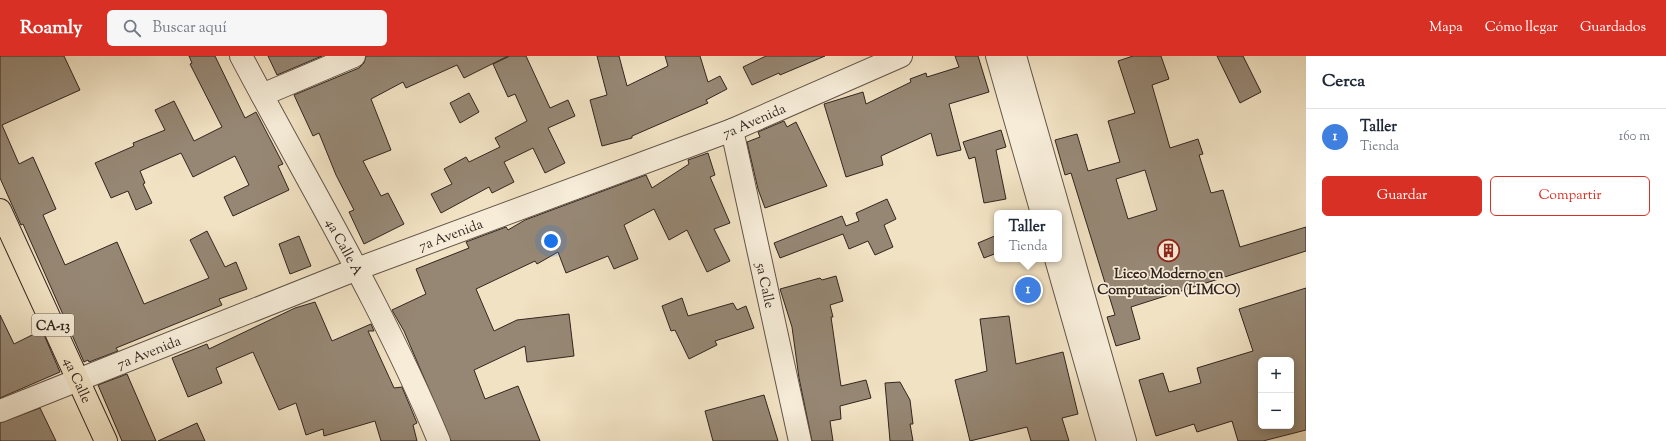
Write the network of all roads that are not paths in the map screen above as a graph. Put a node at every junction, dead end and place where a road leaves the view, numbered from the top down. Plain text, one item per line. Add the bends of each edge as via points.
1 (241, 56) edge
2 (354, 56) edge
3 (901, 56) edge
4 (997, 56) edge
5 (1015, 56) edge
6 (262, 95) junction
7 (732, 130) junction
8 (0, 210) edge
9 (1041, 210) edge
10 (1059, 210) edge
11 (1062, 219) edge
12 (1057, 262) edge
13 (357, 269) junction
14 (79, 379) junction
15 (0, 411) edge
16 (106, 441) edge
17 (439, 441) edge
18 (800, 441) edge
19 (1108, 441) edge
20 (1126, 441) edge

1 - 6 street, 4a Calle A
2 - 6 street
3 - 7 street, 7a Avenida
4 - 9 street
5 - 10 street
6 - 13 street, 4a Calle A
7 - 13 street, 7a Avenida
7 - 18 street, 5a Calle
8 - 14 main road, 4a Calle / CA-13
11 - 20 street
12 - 19 street
13 - 14 street, 7a Avenida
13 - 17 street, 4a Calle A via 422,400
14 - 15 street, 7a Avenida
14 - 16 main road, 4a Calle / CA-13

